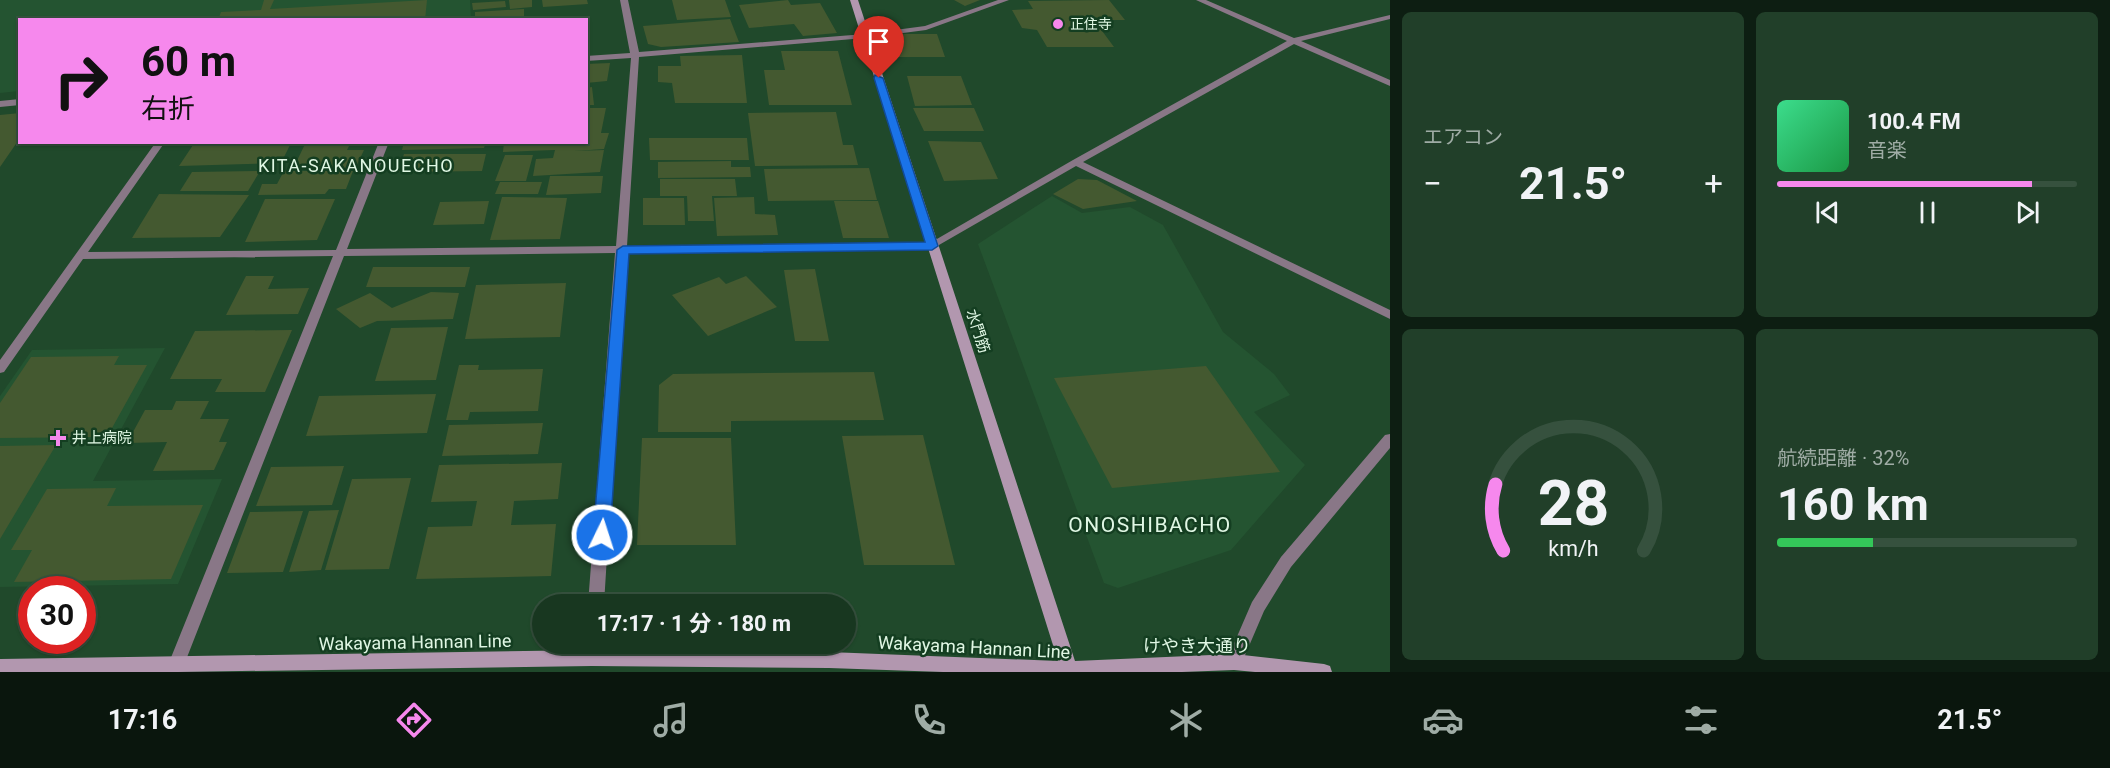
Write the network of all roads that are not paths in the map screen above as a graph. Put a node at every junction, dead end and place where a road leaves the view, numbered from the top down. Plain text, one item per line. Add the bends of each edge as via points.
1 (624, 0) edge
2 (854, 0) edge
3 (1005, 0) edge
4 (1200, 0) edge
5 (1390, 17) edge
6 (865, 36) junction
7 (1293, 41) junction
8 (635, 55) junction
9 (588, 59) edge
10 (1390, 83) edge
11 (18, 102) edge
12 (0, 104) edge
13 (160, 144) edge
14 (383, 144) edge
15 (1076, 162) junction
16 (932, 246) junction
17 (623, 250) junction
18 (340, 254) junction
19 (79, 256) junction
20 (1390, 315) edge
21 (0, 369) edge
22 (1390, 439) edge
23 (597, 594) edge
24 (532, 653) edge
25 (672, 654) edge
26 (1234, 662) junction
27 (176, 665) junction
28 (0, 667) edge
29 (1074, 671) edge
30 (1324, 672) edge

1 - 8 street
2 - 6 street, 水門筋
3 - 6 street via 926,28
4 - 7 street
5 - 7 street
6 - 8 street
6 - 16 street, 水門筋
7 - 10 street
7 - 15 street
8 - 9 street
8 - 17 street
11 - 12 street
13 - 19 street
14 - 18 street
15 - 16 street
15 - 20 street
16 - 17 street
16 - 29 street, 水門筋
17 - 18 street
17 - 23 street
18 - 19 street
18 - 27 street
19 - 21 street
22 - 26 street via 1286,561 1258,607
24 - 27 street, Wakayama Hannan Line
25 - 29 street, Wakayama Hannan Line
26 - 29 street, けやき大通り
26 - 30 street, けやき大通り
27 - 28 street, Wakayama Hannan Line

